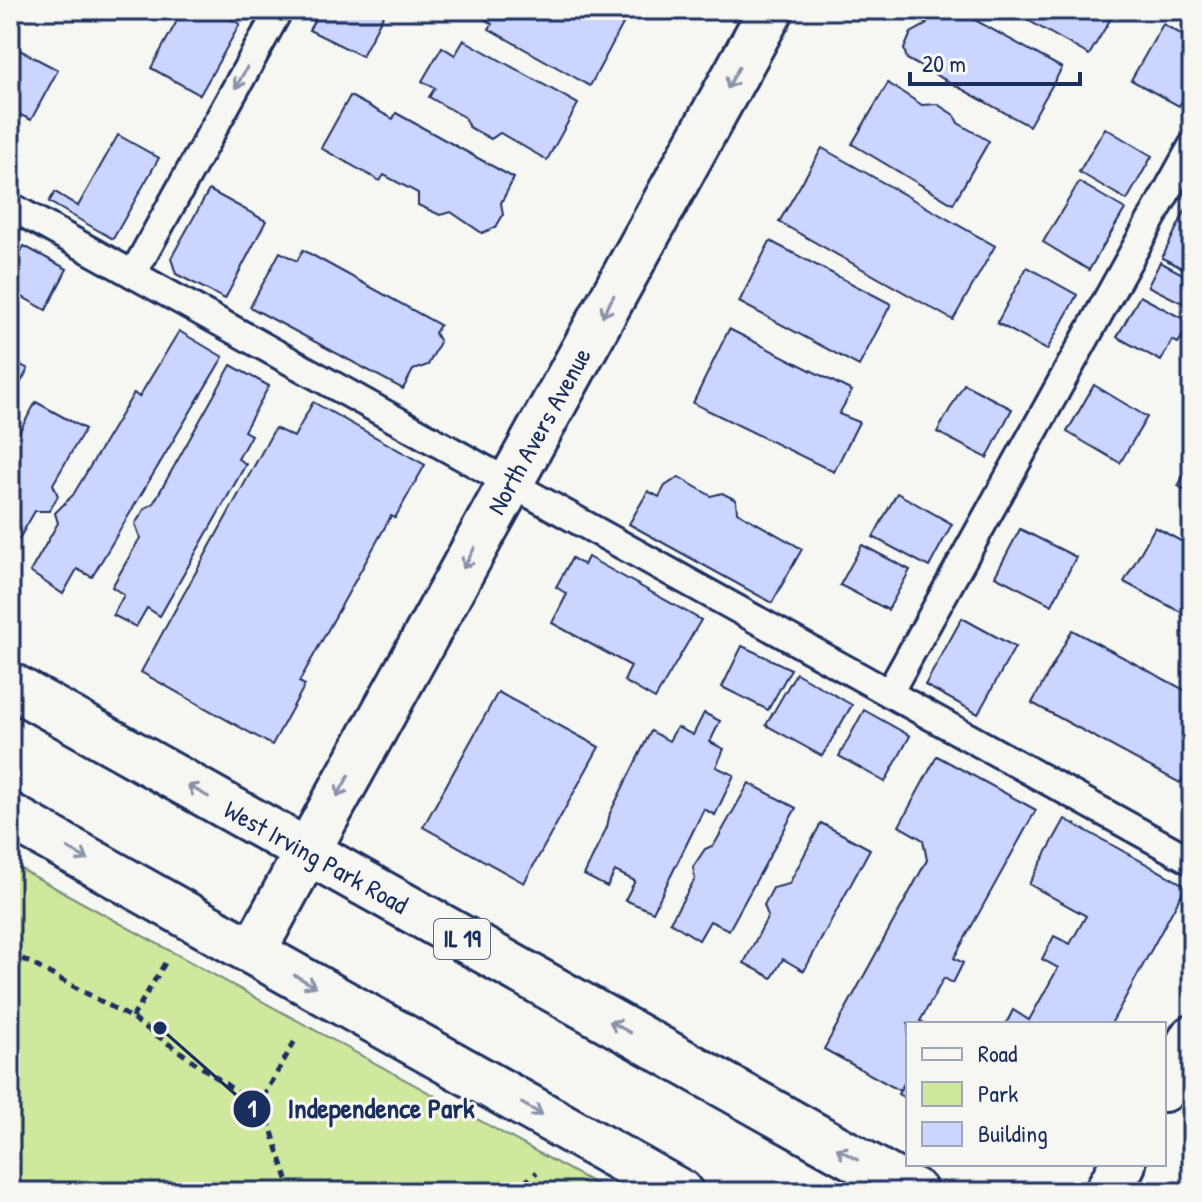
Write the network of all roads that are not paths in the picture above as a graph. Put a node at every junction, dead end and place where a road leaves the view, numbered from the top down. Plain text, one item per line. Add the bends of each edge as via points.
1 (279, 10) edge
2 (771, 10) edge
3 (1192, 146) edge
4 (10, 206) edge
5 (133, 274) junction
6 (510, 483) junction
7 (10, 685) edge
8 (889, 693) junction
9 (10, 816) edge
10 (307, 852) junction
11 (1192, 861) edge
12 (253, 952) junction
13 (1192, 1038) edge
14 (1166, 1085) edge
15 (1122, 1166) edge
16 (680, 1192) edge
17 (915, 1192) edge
18 (1107, 1192) edge

1 -> 5 lane
2 -> 6 main road, North Avers Avenue
3 - 8 lane
4 - 5 lane
5 - 6 lane
6 - 8 lane
6 -> 10 main road, North Avers Avenue
10 -> 7 main road, West Irving Park Road / IL 19
8 - 11 lane
9 -> 12 main road
10 - 12 main road, North Avers Avenue
17 -> 10 main road, West Irving Park Road / IL 19
12 -> 16 main road
13 - 14 main road
15 - 18 main road

